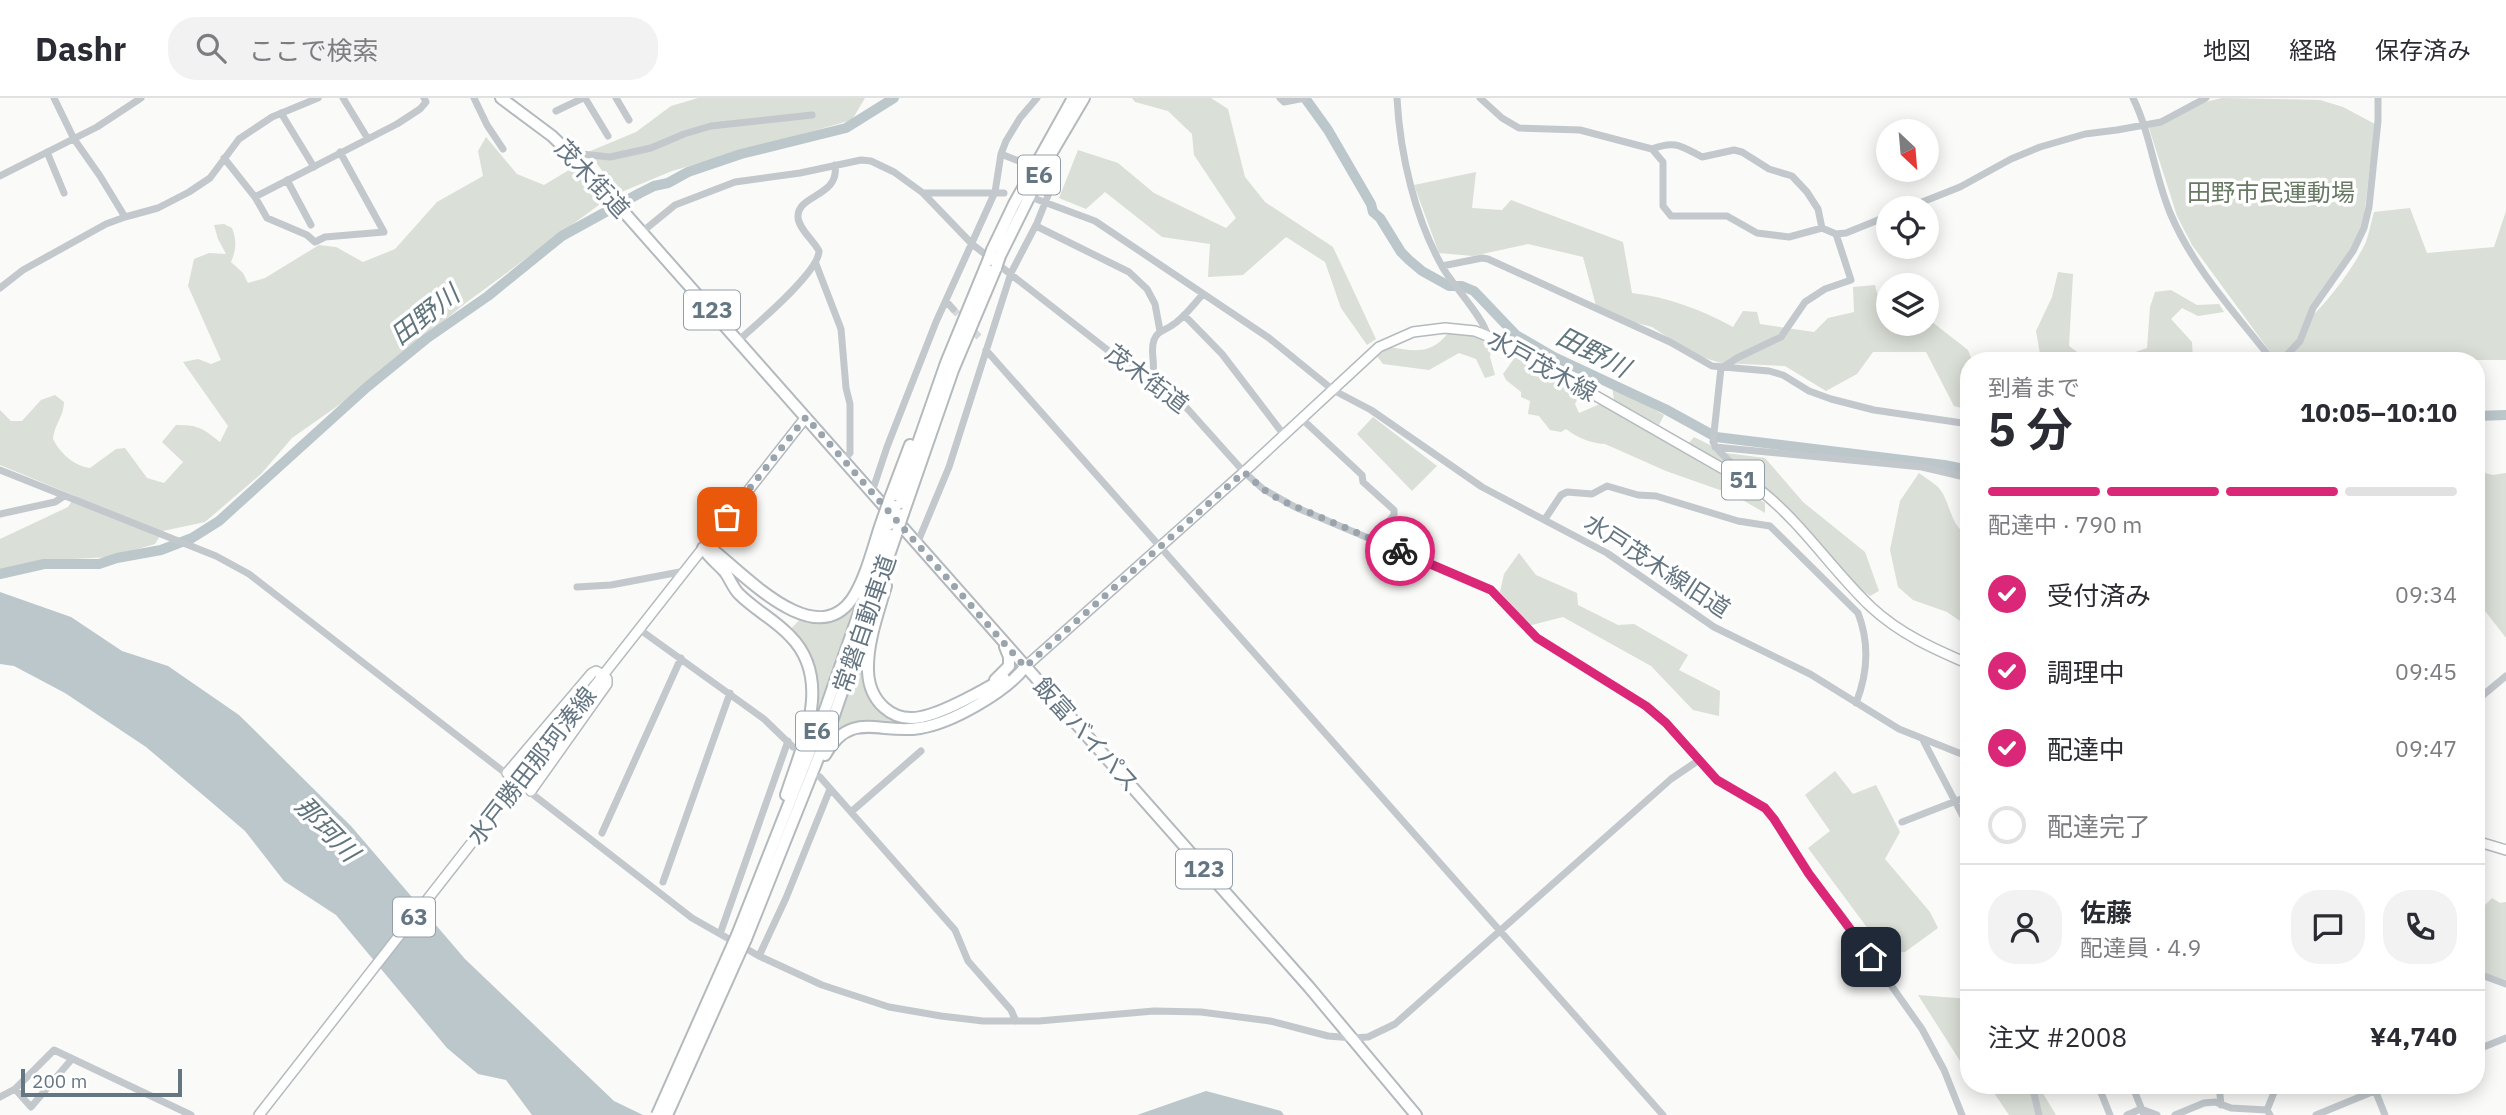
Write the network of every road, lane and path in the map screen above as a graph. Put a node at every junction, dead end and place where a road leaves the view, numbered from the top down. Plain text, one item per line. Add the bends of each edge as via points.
1 (54, 98) edge
2 (141, 98) edge
3 (318, 98) edge
4 (343, 98) edge
5 (424, 98) edge
6 (474, 98) edge
7 (501, 98) edge
8 (584, 98) edge
9 (616, 98) edge
10 (1037, 98) edge
11 (1073, 98) edge
12 (1084, 98) edge
13 (1280, 98) edge
14 (1304, 98) edge
15 (1398, 98) edge
16 (1480, 98) edge
17 (2133, 98) edge
18 (2206, 98) edge
19 (2378, 98) edge
20 (556, 111) dead end
21 (281, 113) junction
22 (812, 115) dead end
23 (629, 120) dead end
24 (2144, 126) junction
25 (608, 136) dead end
26 (74, 139) junction
27 (368, 139) junction
28 (503, 149) dead end
29 (1652, 149) junction
30 (47, 152) junction
31 (340, 152) junction
32 (570, 153) junction
33 (1001, 155) junction
34 (224, 158) junction
35 (1024, 163) dead end
36 (835, 165) junction
37 (314, 167) junction
38 (1057, 173) dead end
39 (0, 176) edge
40 (288, 180) junction
41 (995, 192) junction
42 (64, 193) dead end
43 (923, 193) junction
44 (1004, 193) dead end
45 (1937, 196) edge
46 (255, 197) junction
47 (1036, 199) dead end
48 (1047, 201) junction
49 (125, 216) junction
50 (1876, 221) edge
51 (311, 225) dead end
52 (1036, 226) junction
53 (1822, 228) junction
54 (642, 232) junction
55 (1836, 234) junction
56 (972, 244) junction
57 (994, 262) junction
58 (816, 264) junction
59 (1442, 266) junction
60 (1011, 273) junction
61 (0, 288) edge
62 (1203, 294) junction
63 (946, 301) junction
64 (953, 309) tunnel mouth
65 (1184, 315) junction
66 (1160, 331) junction
67 (1487, 335) junction
68 (979, 337) tunnel mouth
69 (739, 340) junction
70 (987, 347) junction
71 (2266, 352) edge
72 (2290, 352) edge
73 (1721, 368) junction
74 (1150, 379) junction
75 (1333, 390) junction
76 (806, 417) junction
77 (1301, 419) junction
78 (1960, 423) edge
79 (1284, 435) junction
80 (1714, 441) junction
81 (843, 460) junction
82 (0, 470) edge
83 (1244, 472) junction
84 (1960, 476) edge
85 (1740, 478) junction
86 (872, 493) junction
87 (64, 496) junction
88 (899, 509) junction
89 (0, 514) edge
90 (1545, 519) junction
91 (892, 528) junction
92 (1374, 539) junction
93 (916, 544) junction
94 (1161, 547) junction
95 (703, 548) junction
96 (685, 571) junction
97 (578, 587) dead end
98 (639, 629) junction
99 (1001, 640) junction
100 (681, 658) junction
101 (1960, 660) edge
102 (1025, 667) junction
103 (603, 675) junction
104 (2506, 676) edge
105 (988, 687) junction
106 (730, 693) junction
107 (2485, 694) edge
108 (1856, 703) junction
109 (1923, 740) junction
110 (921, 751) dead end
111 (1960, 754) edge
112 (1699, 760) junction
113 (507, 773) junction
114 (820, 777) dead end
115 (830, 789) junction
116 (531, 791) junction
117 (1960, 800) edge
118 (1957, 802) junction
119 (1960, 808) edge
120 (851, 812) junction
121 (1902, 822) dead end
122 (602, 833) dead end
123 (2485, 844) edge
124 (2506, 850) edge
125 (663, 882) dead end
126 (749, 919) junction
127 (1499, 930) junction
128 (720, 933) junction
129 (742, 937) junction
130 (759, 956) junction
131 (2485, 976) edge
132 (2506, 984) edge
133 (1016, 1021) junction
134 (1353, 1038) junction
135 (2506, 1038) edge
136 (2485, 1046) edge
137 (71, 1060) junction
138 (15, 1089) junction
139 (2034, 1094) edge
140 (2102, 1094) edge
141 (2136, 1094) edge
142 (2220, 1094) edge
143 (2274, 1094) edge
144 (2361, 1094) edge
145 (2376, 1094) edge
146 (0, 1097) edge
147 (2221, 1105) junction
148 (2143, 1112) edge
149 (2269, 1112) edge
150 (191, 1115) edge
151 (259, 1115) edge
152 (657, 1115) edge
153 (667, 1115) edge
154 (1416, 1115) edge
155 (1662, 1115) edge
156 (1962, 1115) edge
157 (2039, 1115) edge
158 (2110, 1115) edge
159 (2127, 1115) edge
160 (2157, 1115) edge
161 (2175, 1115) edge
162 (2316, 1115) edge
163 (2385, 1115) edge

1 - 26 street
2 - 26 street
3 - 21 street
4 - 27 street
5 - 27 street via 420,109
6 - 28 street
7 - 32 highway, 茂木街道 / 123
8 - 20 street
8 - 25 street
9 - 23 street
10 - 33 street via 1010,132
11 - 57 highway, E6 via 1019,194
12 - 57 highway, E6
13 - 14 street via 1284,102
15 - 59 street via 1400,137 1411,186
16 - 29 street via 1519,128 1580,130
17 - 24 street
18 - 24 street
19 - 72 street via 2364,228
21 - 34 street via 239,139
21 - 37 street
22 - 32 street via 711,126 610,157
24 - 45 street via 2085,134 2040,147
24 - 71 street via 2164,196 2189,252
26 - 30 street
26 - 49 street
27 - 31 street
29 - 53 street via 1667,143 1702,157 1742,152 1799,182 1818,209
29 - 53 street via 1664,169 1663,206 1671,216 1727,216 1769,236 1789,237
30 - 39 street
30 - 42 street
31 - 37 street
31 - 46 street via 384,232 325,237 315,242 267,218
32 - 54 highway, 茂木街道 / 123
33 - 35 street
33 - 41 street
34 - 46 street
34 - 49 street via 210,178 189,192 158,208
36 - 43 street, 茂木街道 via 871,161
36 - 54 street, 茂木街道 via 735,182 681,202
36 - 58 street via 831,185 798,214 819,251
37 - 40 street
38 - 48 street
40 - 46 street
40 - 51 street
41 - 43 street
41 - 44 street
41 - 56 street
43 - 56 street, 茂木街道
47 - 48 street, 水戸茂木線旧道
48 - 52 street
48 - 62 street, 水戸茂木線旧道 via 1095,220
49 - 61 street via 23,270
50 - 55 street
52 - 60 street
52 - 66 street via 1129,271 1155,304
53 - 55 street
54 - 69 highway, 飯富バイパス / 123
55 - 73 street via 1850,280 1805,302 1781,337
56 - 60 street, 茂木街道
56 - 63 street
57 - 88 highway
57 - 88 highway, E6 via 957,323
58 - 69 street
58 - 81 street via 841,329 850,404 849,453
59 - 67 street via 1483,322
59 - 73 street via 1488,259
60 - 70 street
60 - 74 street, 茂木街道
62 - 65 street
62 - 75 street, 水戸茂木線旧道 via 1269,338
63 - 64 street
63 - 86 street
65 - 66 street
65 - 79 street via 1222,354
66 - 74 street via 1153,343
67 - 75 main road, 水戸茂木線 / 51 via 1462,328 1429,328 1399,336 1369,355
67 - 85 main road, 水戸茂木線 / 51
68 - 70 street
69 - 76 highway, 飯富バイパス / 123
70 - 93 street via 949,467
70 - 94 street
73 - 78 street via 1769,371 1831,399
73 - 80 street
74 - 83 street, 茂木街道 via 1176,396
75 - 77 main road, 水戸茂木線 / 51
75 - 90 street, 水戸茂木線旧道 via 1371,410 1482,487
76 - 81 highway, 飯富バイパス / 123
76 - 95 main road, 水戸勝田那珂湊線 / 63
77 - 79 main road, 水戸茂木線 / 51
77 - 92 street via 1394,510
79 - 83 main road, 水戸茂木線 / 51
80 - 84 street
80 - 85 street via 1725,460 1741,473
81 - 86 highway, 飯富バイパス / 123
82 - 87 street
83 - 92 street, 茂木街道 via 1280,500
83 - 94 main road, 水戸茂木線 / 51
85 - 101 main road, 水戸茂木線 / 51 via 1790,515 1885,619
86 - 93 highway, 飯富バイパス / 123
87 - 89 street
87 - 113 street via 216,556 256,579
88 - 91 highway, bridge
88 - 91 highway
90 - 108 street, 水戸茂木線旧道 via 1607,553 1714,627 1810,674
90 - 108 street via 1561,495 1592,494 1607,486 1738,522 1770,526 1858,613 1865,632 1866,667
91 - 95 highway via 852,598 840,611 821,618 796,612 713,550
91 - 105 highway via 869,653 873,694 887,711 912,718 932,714
91 - 126 highway, 常磐自動車道 / E6
92 - 112 street, 茂木街道 via 1491,590 1537,638 1656,715
93 - 99 highway, 飯富バイパス / 123
94 - 102 main road, 水戸茂木線 / 51
94 - 127 street
95 - 96 main road, 水戸勝田那珂湊線 / 63
95 - 126 highway via 739,594 792,637 812,683 807,728
96 - 97 street
96 - 98 main road, 水戸勝田那珂湊線 / 63
98 - 100 street
98 - 103 main road, 水戸勝田那珂湊線 / 63
99 - 102 highway, 飯富バイパス / 123
99 - 105 highway via 1009,667
100 - 106 street
100 - 122 street
102 - 105 highway
102 - 126 highway via 978,704 945,720 917,729 855,728 836,739 825,755 776,876
102 - 134 highway, 飯富バイパス / 123
103 - 113 main road via 592,673
103 - 116 main road via 607,684
103 - 151 main road, 水戸勝田那珂湊線 / 63
104 - 107 street
106 - 125 street
106 - 128 street via 790,744
108 - 109 street, 水戸茂木線旧道
109 - 111 street, 水戸茂木線旧道
109 - 118 street
110 - 120 street
112 - 127 street via 1671,779
112 - 156 street, 茂木街道 via 1717,780 1757,802 1774,819 1922,1029
113 - 116 street
114 - 115 street
115 - 120 street
115 - 130 street
116 - 128 street via 658,893
117 - 118 street
118 - 119 street
118 - 121 street
120 - 133 street via 955,930 968,961
123 - 124 main road
126 - 129 highway, 常磐自動車道 / E6
127 - 134 street via 1395,1024 1368,1037
127 - 155 street
128 - 130 street
129 - 152 highway, 常磐自動車道 / E6, bridge
129 - 153 highway, 常磐自動車道 / E6, bridge
130 - 133 street via 822,985 889,1007 983,1021
131 - 132 street
133 - 134 street via 1201,1012
134 - 154 highway, 飯富バイパス / 123
135 - 136 street
137 - 138 street via 54,1050
137 - 138 street via 31,1107
137 - 150 street
138 - 146 street
139 - 157 street
140 - 158 street
141 - 148 street
142 - 147 street
143 - 149 street
144 - 162 street
145 - 163 street
147 - 149 street
147 - 161 street via 2204,1103
148 - 159 street
148 - 160 street

